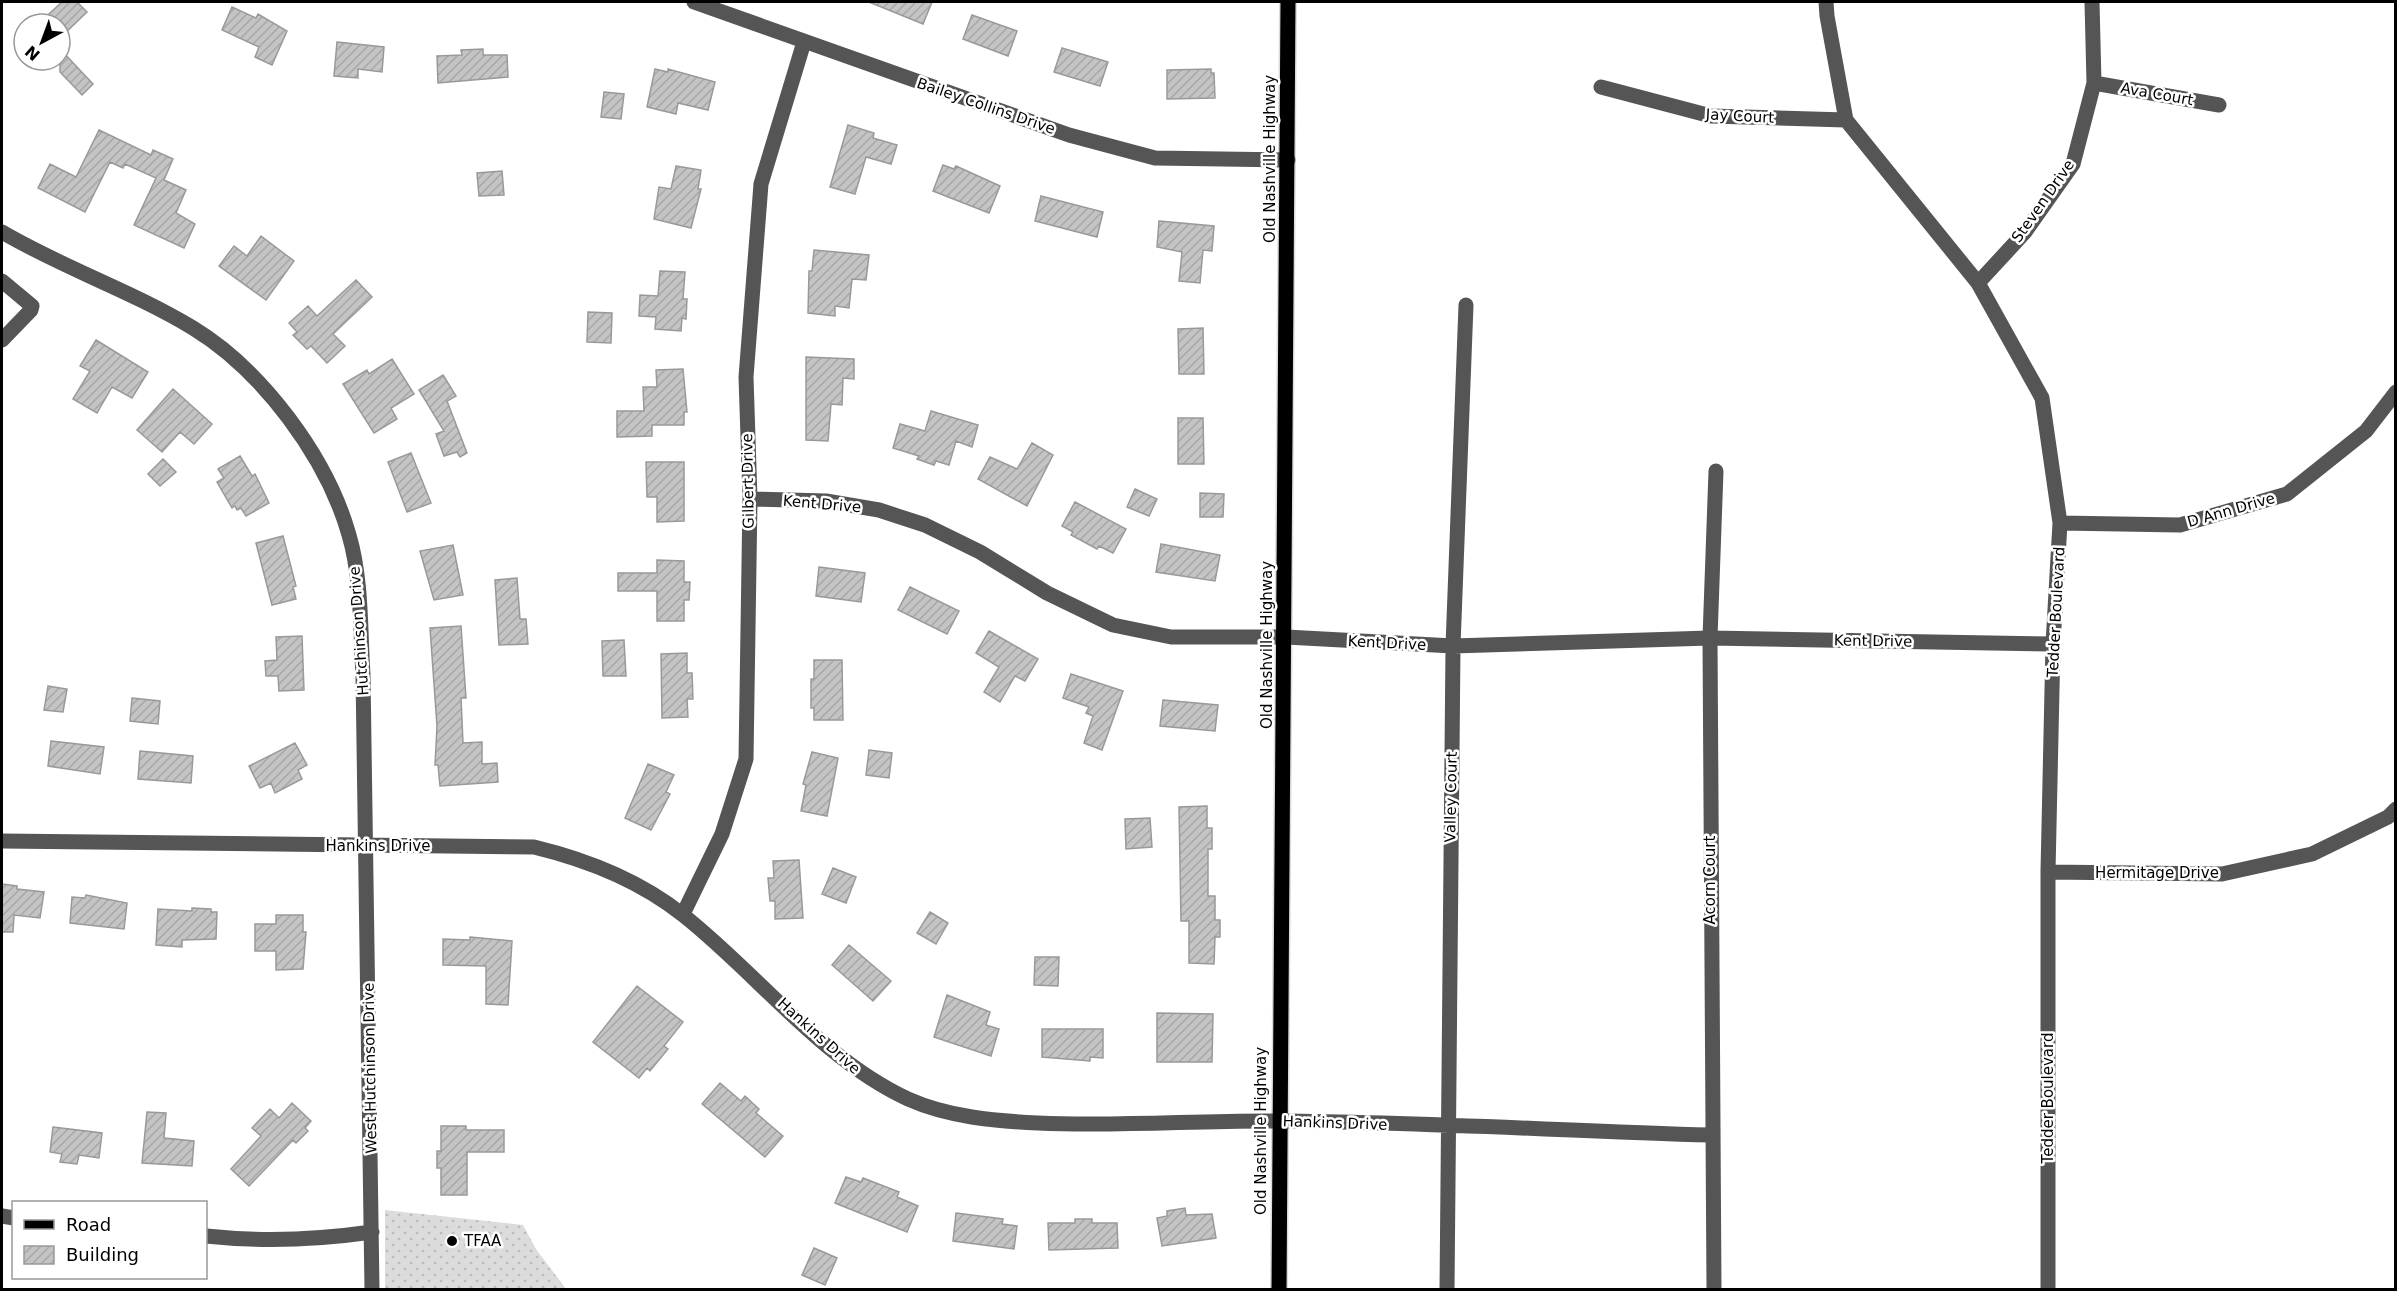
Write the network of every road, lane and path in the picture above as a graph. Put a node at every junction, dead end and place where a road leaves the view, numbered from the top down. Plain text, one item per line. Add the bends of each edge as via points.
1 (694, 2) edge
2 (1288, 2) edge
3 (1826, 2) edge
4 (2092, 2) edge
5 (804, 42) junction
6 (2094, 83) junction
7 (1601, 87) dead end
8 (2219, 105) dead end
9 (1846, 120) junction
10 (1288, 160) junction
11 (2, 234) edge
12 (2, 281) edge
13 (1978, 283) junction
14 (1466, 305) dead end
15 (2, 340) edge
16 (2396, 392) edge
17 (1716, 471) dead end
18 (750, 499) junction
19 (2060, 523) junction
20 (1286, 637) junction
21 (1710, 638) junction
22 (2054, 644) junction
23 (1453, 646) junction
24 (2396, 809) edge
25 (2, 842) edge
26 (366, 846) junction
27 (2048, 872) junction
28 (682, 914) junction
29 (1278, 1121) junction
30 (1446, 1127) junction
31 (1711, 1135) junction
32 (372, 1232) junction
33 (207, 1236) edge
34 (372, 1290) edge
35 (1279, 1290) edge
36 (1447, 1290) edge
37 (1714, 1290) edge
38 (2048, 1290) edge

1 - 5 street, Bailey Collins Drive
2 - 10 main road, Old Nashville Highway
3 - 9 street, Tedder Boulevard
4 - 6 street, Steven Drive
5 - 10 street, Bailey Collins Drive via 1069,135 1155,158
5 - 18 street, Gilbert Drive via 761,184 746,377
6 - 8 street, Ava Court
6 - 13 street, Steven Drive via 2073,164 2025,232
7 - 9 street, Jay Court via 1711,116
9 - 13 street, Tedder Boulevard
10 - 20 main road, Old Nashville Highway
11 - 26 street, Hutchinson Drive via 194,329 242,367 284,412 312,452 349,535 357,579
12 - 15 street via 32,306
13 - 19 street, Tedder Boulevard via 2042,399
14 - 23 street, Valley Court
16 - 19 street, D Ann Drive via 2366,430 2287,494 2180,525
17 - 21 street, Acorn Court
18 - 20 street, Kent Drive via 826,501 879,510 925,525 1113,624 1172,637
18 - 28 street, Gilbert Drive via 746,759 722,834
19 - 22 street, Tedder Boulevard
20 - 23 street, Kent Drive
20 - 29 main road, Old Nashville Highway
21 - 22 street, Kent Drive
21 - 23 street, Kent Drive
21 - 31 street, Acorn Court
22 - 27 street, Tedder Boulevard
23 - 30 street, Valley Court
24 - 27 street, Hermitage Drive via 2388,817 2312,854 2222,874
25 - 26 street, Hankins Drive
26 - 28 street, Hankins Drive via 534,847 591,862 639,885
26 - 32 street, West Hutchinson Drive
27 - 38 street, Tedder Boulevard
28 - 29 street, Hankins Drive via 860,1074 910,1100 957,1115 1019,1122 1098,1126
29 - 30 street, Hankins Drive
29 - 35 main road, Old Nashville Highway
30 - 31 street, Hankins Drive
30 - 36 street, Valley Court
31 - 37 street, Acorn Court
32 - 33 street via 313,1240
32 - 34 street, West Hutchinson Drive

